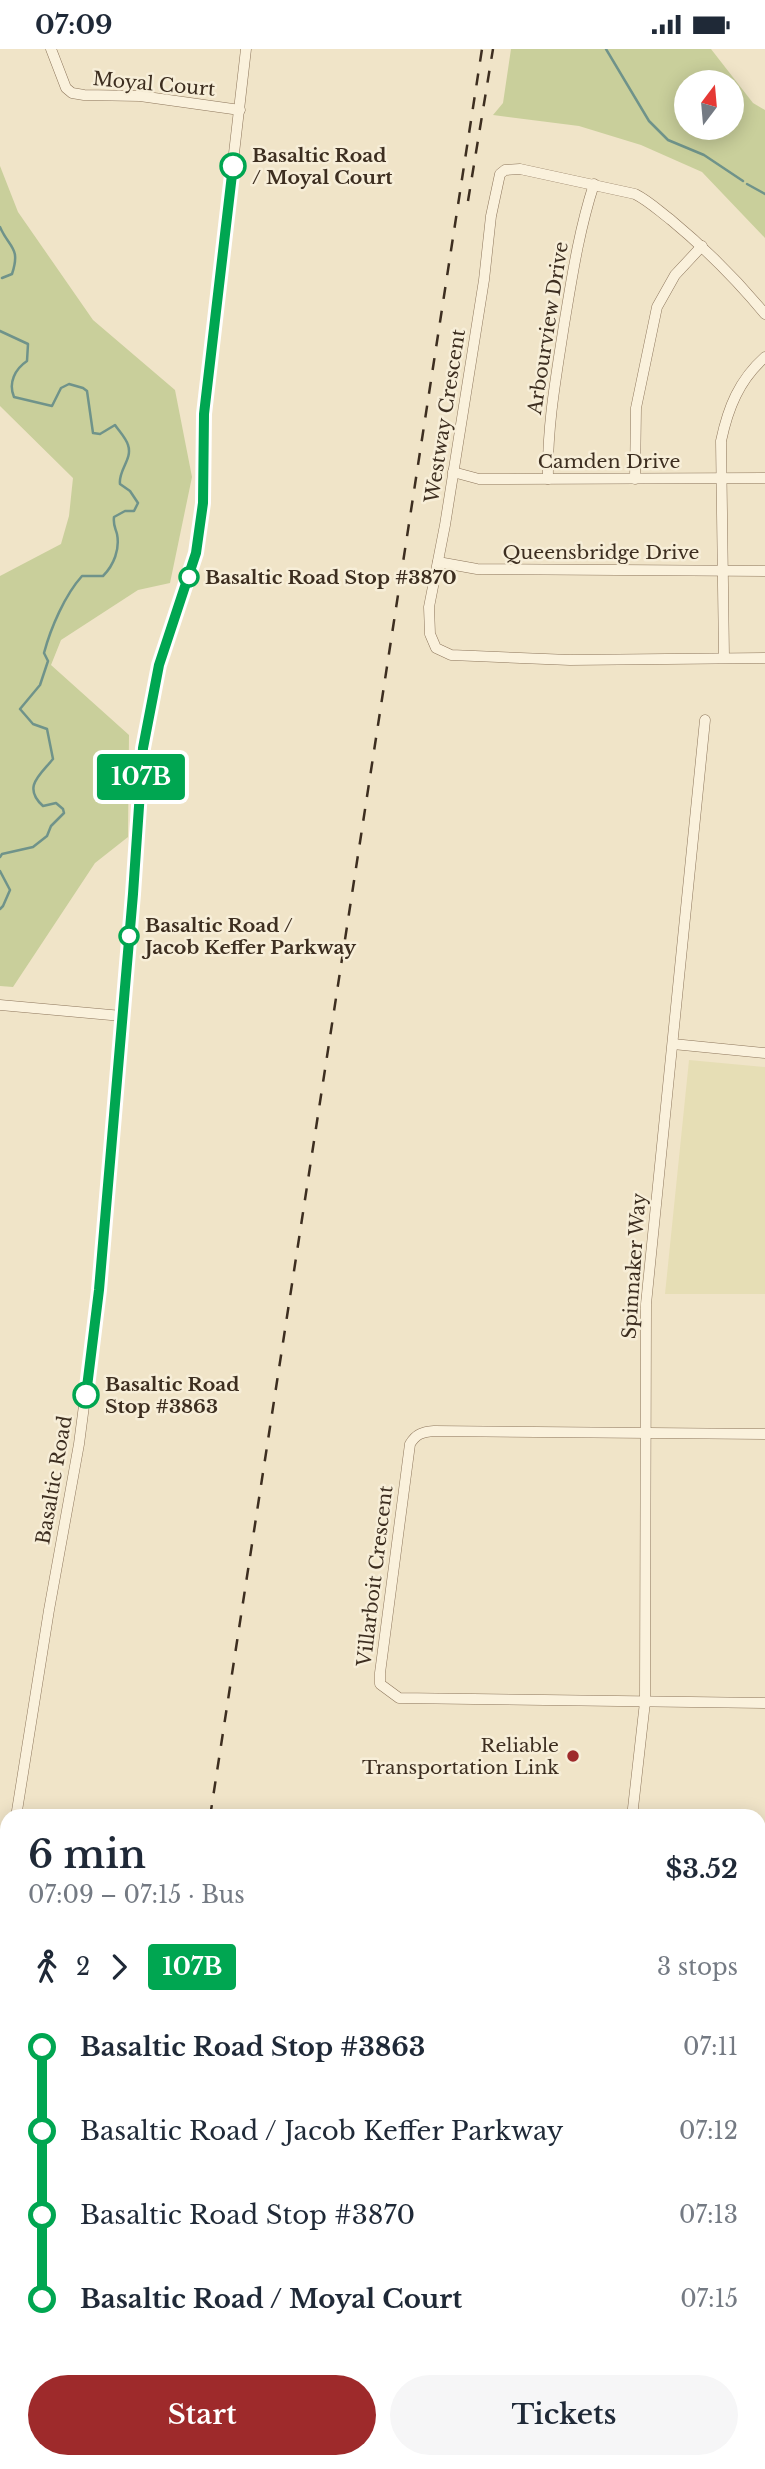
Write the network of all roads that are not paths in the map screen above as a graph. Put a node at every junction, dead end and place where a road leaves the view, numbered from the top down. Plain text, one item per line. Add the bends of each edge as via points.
1 (51, 49) edge
2 (246, 49) edge
3 (240, 110) junction
4 (594, 184) junction
5 (702, 246) junction
6 (765, 314) edge
7 (765, 357) edge
8 (453, 472) junction
9 (722, 477) junction
10 (765, 478) edge
11 (548, 479) junction
12 (635, 479) junction
13 (438, 562) junction
14 (724, 571) junction
15 (765, 571) edge
16 (724, 657) junction
17 (765, 658) edge
18 (705, 720) dead end
19 (0, 1005) edge
20 (122, 1016) junction
21 (673, 1044) junction
22 (765, 1053) edge
23 (644, 1432) junction
24 (765, 1434) edge
25 (645, 1702) junction
26 (765, 1703) edge
27 (17, 1809) edge
28 (633, 1809) edge

1 - 3 street, Moyal Court via 72,93 140,96
2 - 3 street, Basaltic Road
3 - 20 street, Basaltic Road via 204,414 203,503 196,553 159,665 146,727
4 - 5 street, Westway Crescent via 648,200
4 - 8 street, Westway Crescent via 520,169 500,174
4 - 11 street, Arbourview Drive via 574,263 553,388
5 - 6 street, Westway Crescent
5 - 12 street via 675,275 657,307 636,408
7 - 9 street via 741,384 727,411 721,441
8 - 11 street, Camden Drive via 479,479
8 - 13 street, Westway Crescent
9 - 10 street, Camden Drive
9 - 12 street, Camden Drive
9 - 14 street
11 - 12 street, Camden Drive
13 - 14 street, Queensbridge Drive via 477,569
13 - 16 street, Westway Crescent via 429,607 430,634 436,648 451,655 570,660
14 - 15 street, Queensbridge Drive
14 - 16 street
16 - 17 street, Westway Crescent
18 - 21 street, Spinnaker Way
19 - 20 street
20 - 27 street, Basaltic Road via 85,1402
21 - 22 street
21 - 23 street, Spinnaker Way via 646,1304
23 - 24 street
23 - 25 street, Spinnaker Way
23 - 25 street, Villarboit Crescent via 434,1431 415,1436 410,1444 380,1684 400,1698
25 - 26 street
25 - 28 street, Spinnaker Way

